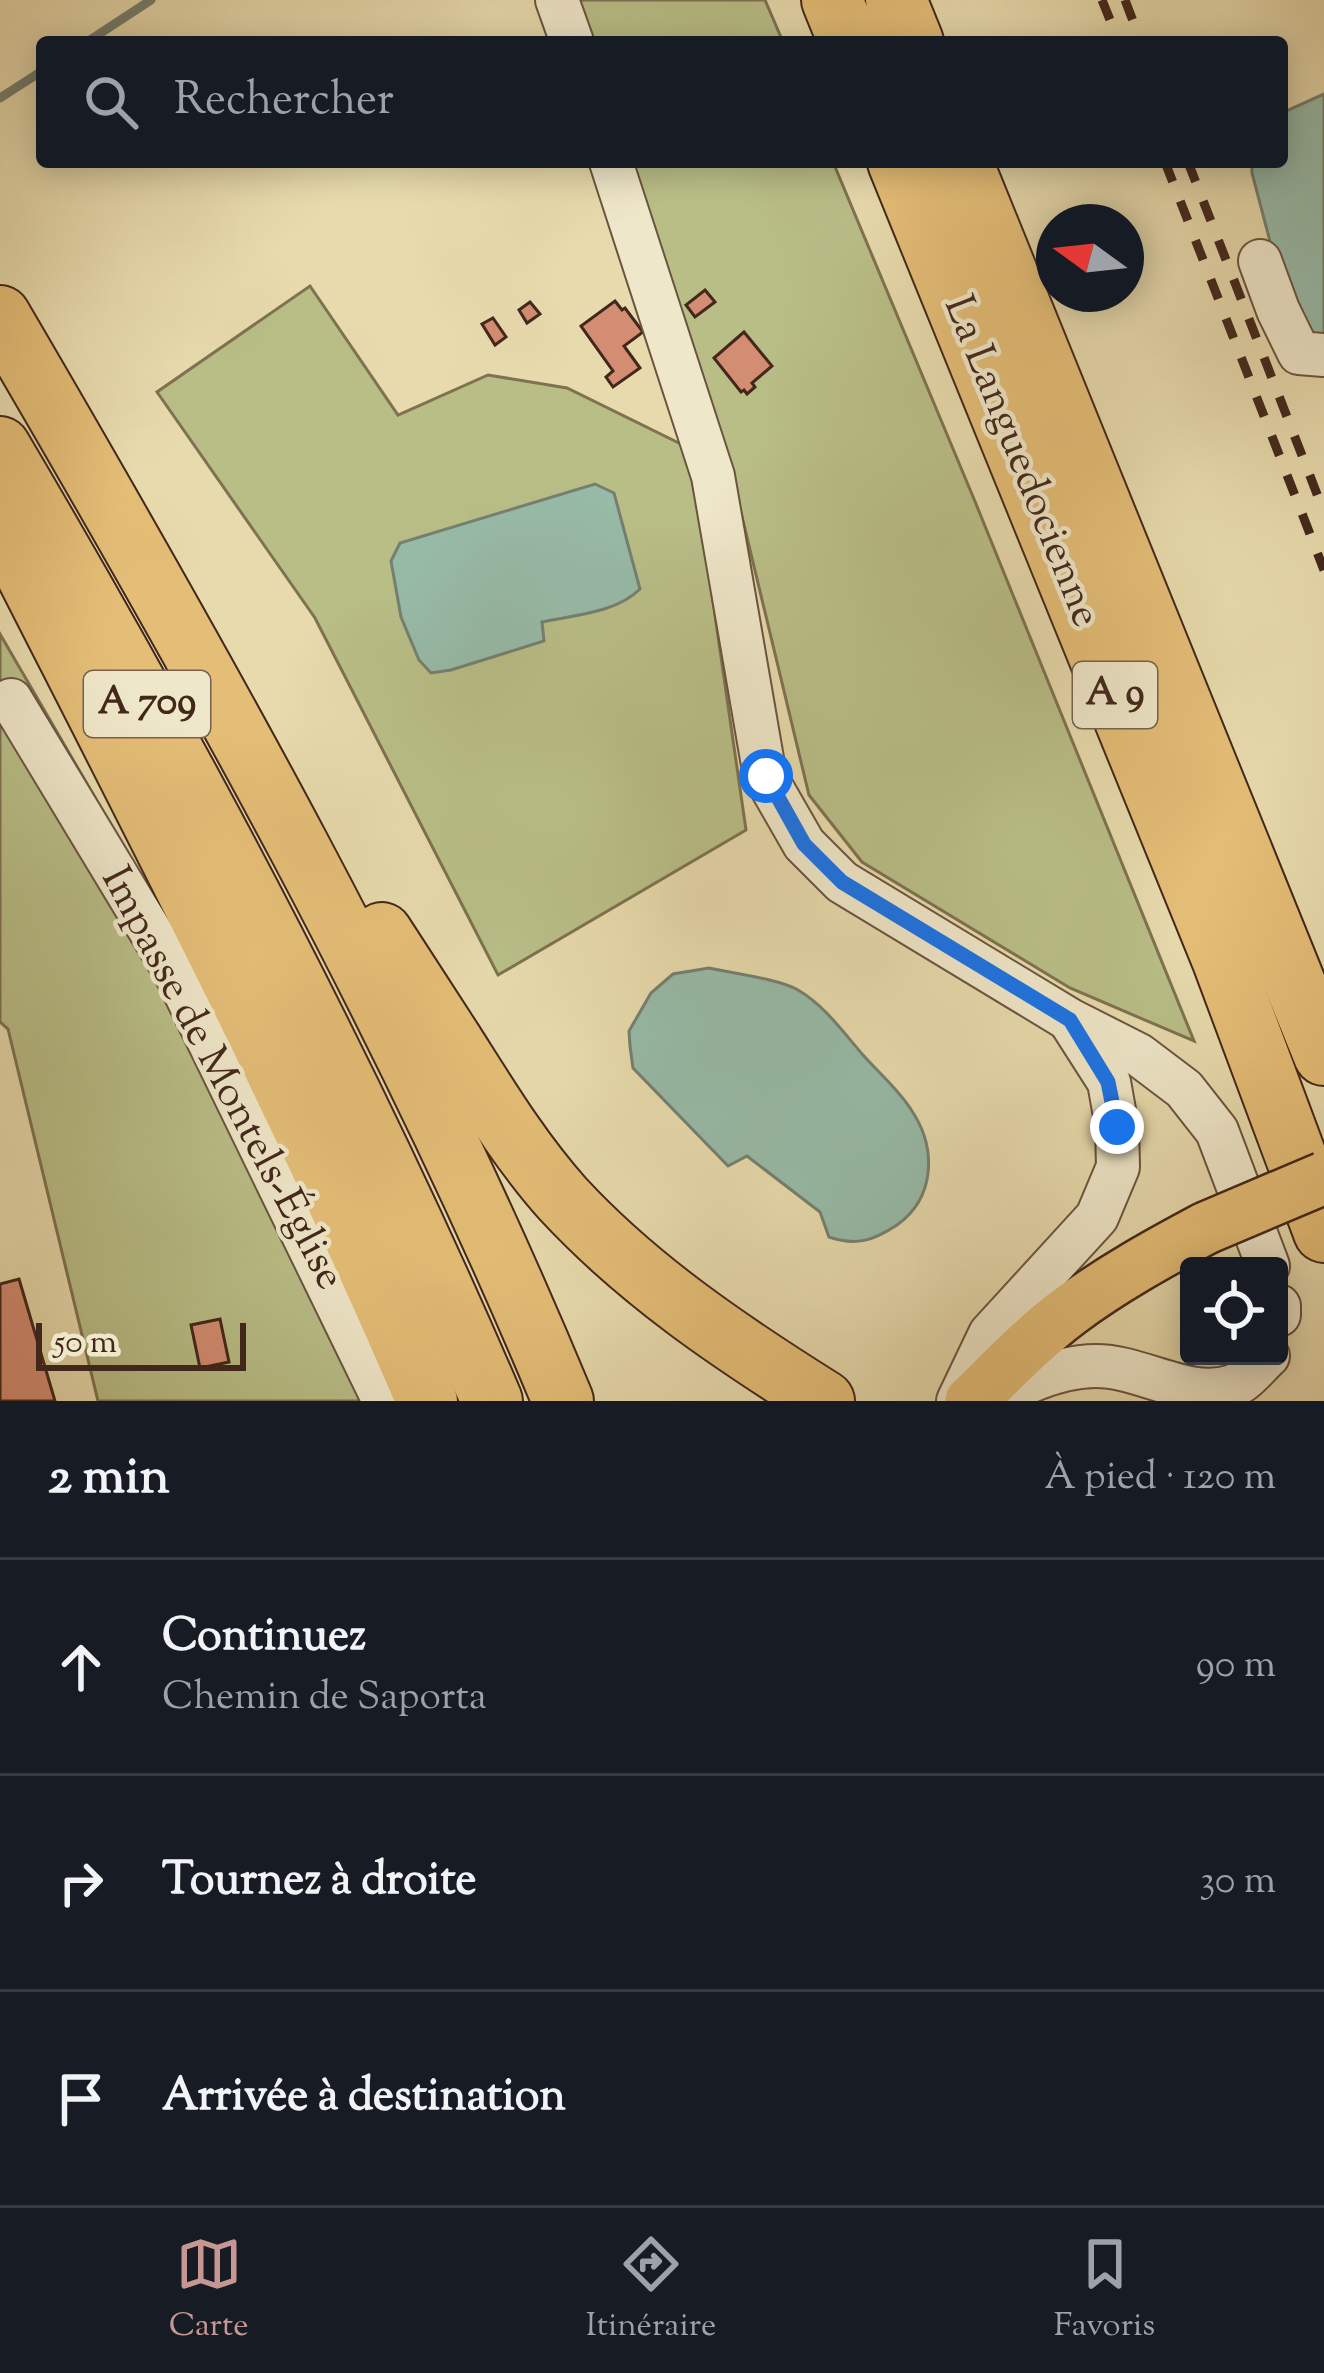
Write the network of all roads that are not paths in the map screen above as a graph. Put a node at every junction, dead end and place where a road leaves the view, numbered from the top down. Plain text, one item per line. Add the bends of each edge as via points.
1 (557, 0) edge
2 (832, 0) edge
3 (896, 0) edge
4 (570, 36) edge
5 (847, 36) edge
6 (911, 36) edge
7 (613, 168) edge
8 (900, 168) edge
9 (964, 168) edge
10 (1260, 261) dead end
11 (0, 316) edge
12 (1324, 355) edge
13 (0, 447) edge
14 (0, 522) edge
15 (154, 580) junction
16 (10, 700) dead end
17 (1070, 1020) junction
18 (1324, 1055) edge
19 (1324, 1178) edge
20 (1324, 1232) edge
21 (1265, 1257) edge
22 (1261, 1365) edge
23 (1240, 1393) edge
24 (384, 1401) edge
25 (427, 1401) edge
26 (492, 1401) edge
27 (563, 1401) edge
28 (824, 1401) edge
29 (958, 1401) edge
30 (971, 1401) edge
31 (991, 1401) edge

1 - 4 street
2 - 5 highway
3 - 6 highway
7 - 17 street via 713,476 766,776 804,844 842,882
8 - 20 highway, La Languedocienne / A 9 via 1223,961
9 - 18 highway, La Languedocienne / A 9
10 - 12 street via 1299,352
11 - 15 highway, A 709
13 - 26 highway, A 709 via 287,966
14 - 25 highway via 211,939
15 - 27 highway, A 709 via 376,994
15 - 28 highway via 535,1166 655,1286
16 - 24 street, Impasse de Montels-Église via 174,970
17 - 21 street via 1184,1089 1217,1131
17 - 29 street via 1108,1082 1118,1167 1096,1217 990,1334
19 - 30 main road, bridge via 1149,1258 1069,1311
22 - 23 street
23 - 31 street via 1200,1392 1096,1366 1054,1372

